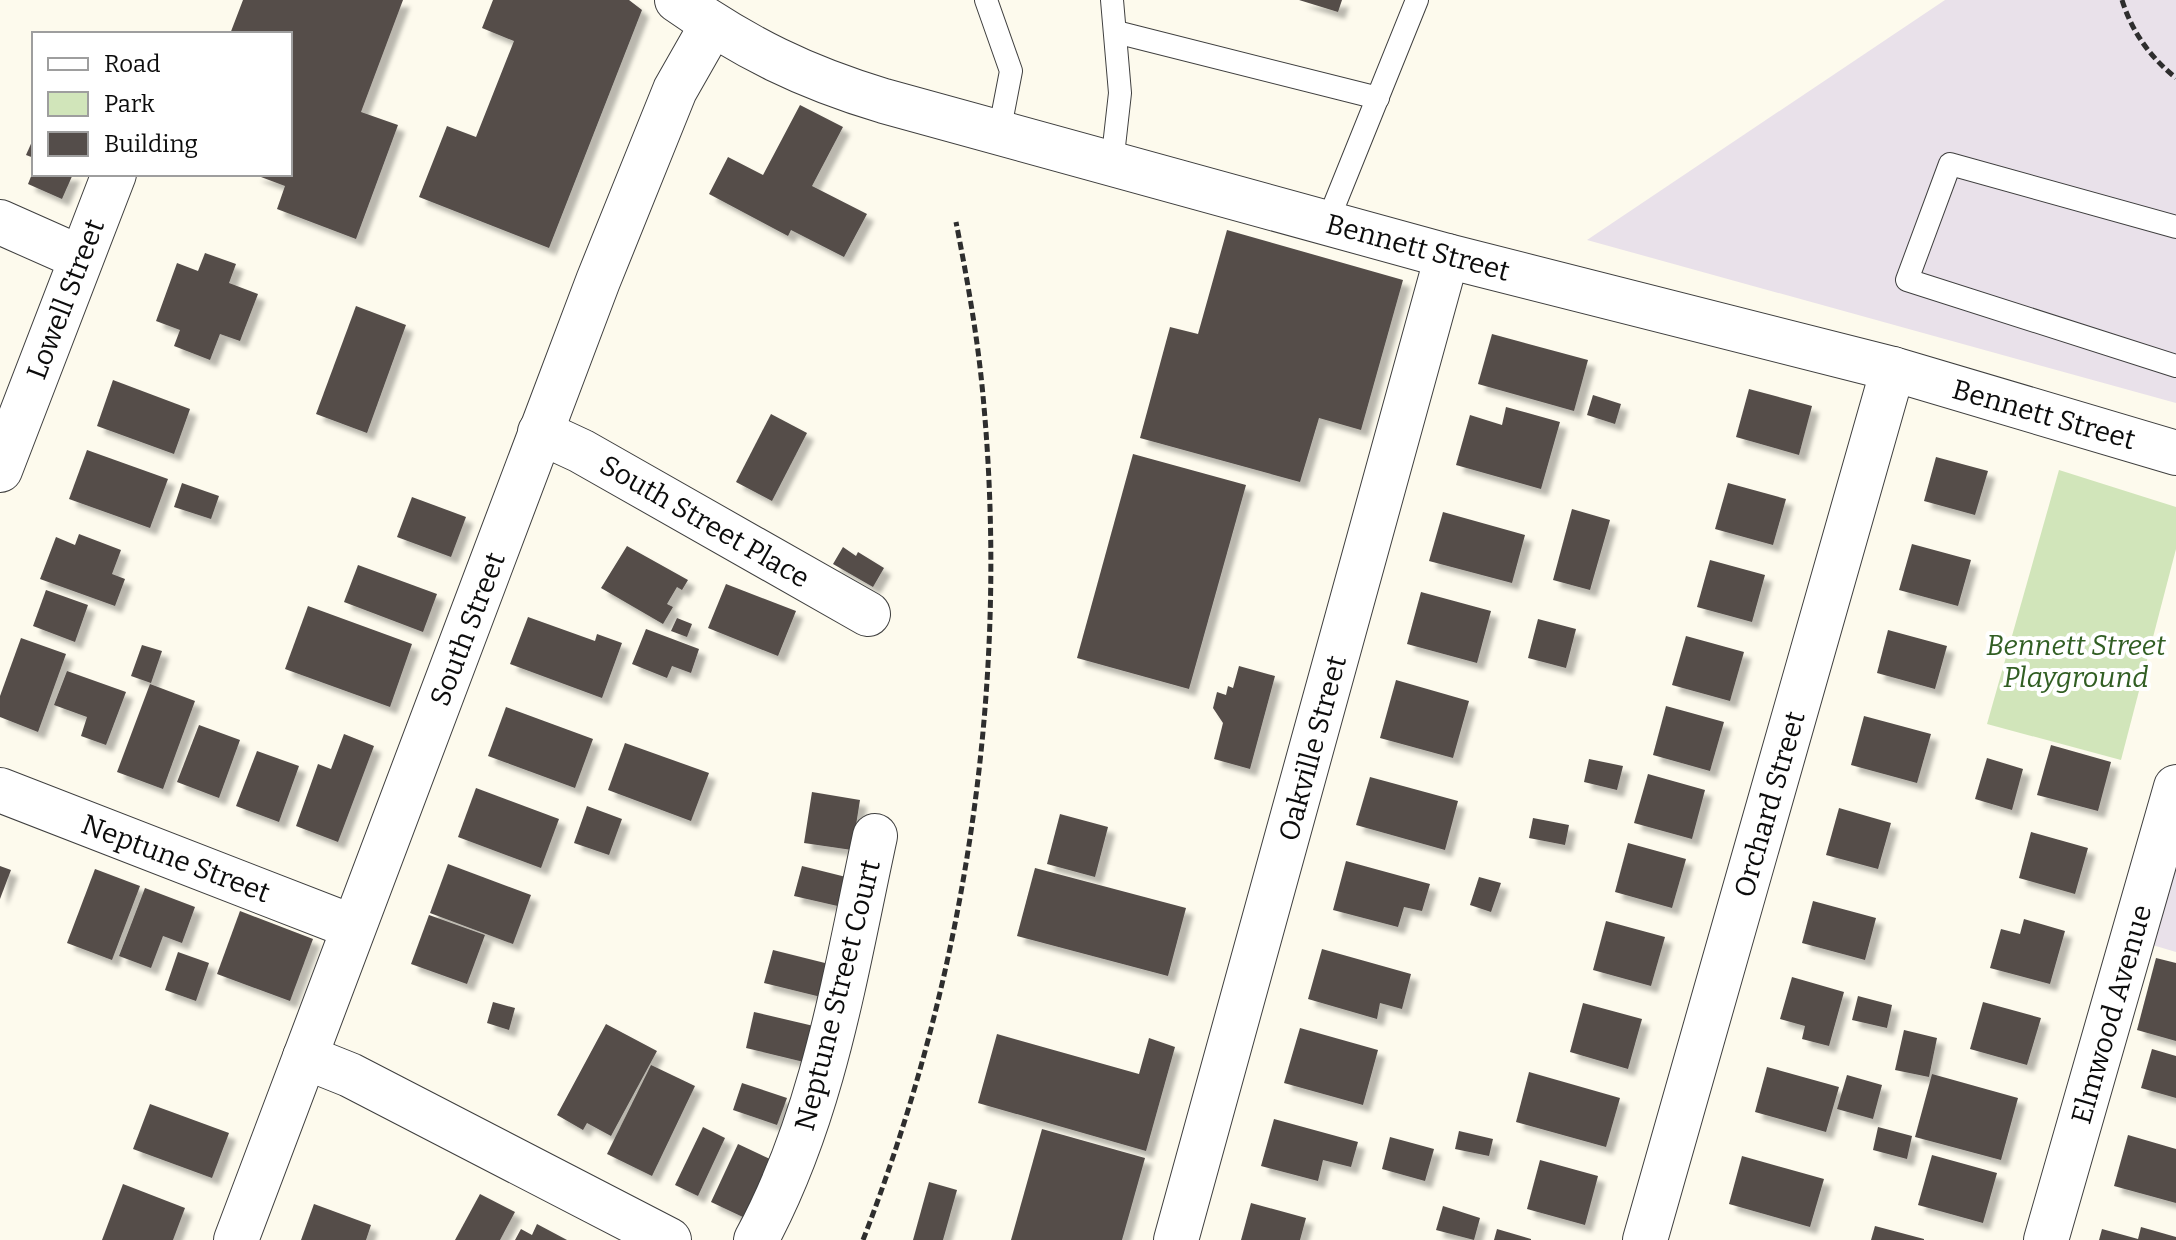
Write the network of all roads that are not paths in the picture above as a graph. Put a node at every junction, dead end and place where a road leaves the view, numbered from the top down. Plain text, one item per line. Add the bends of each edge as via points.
1 (677, 0) edge
2 (986, 0) edge
3 (1112, 0) edge
4 (1417, 0) edge
5 (712, 25) junction
6 (1116, 32) junction
7 (1378, 98) junction
8 (999, 133) junction
9 (1112, 164) junction
10 (113, 176) edge
11 (0, 222) edge
12 (1327, 223) junction
13 (2176, 227) edge
14 (1447, 256) junction
15 (81, 258) junction
16 (2176, 366) edge
17 (1893, 369) junction
18 (540, 432) junction
19 (2176, 453) edge
20 (0, 470) edge
21 (868, 614) dead end
22 (2176, 787) edge
23 (0, 790) edge
24 (875, 836) dead end
25 (353, 927) junction
26 (305, 1057) junction
27 (236, 1240) edge
28 (669, 1240) edge
29 (756, 1240) edge
30 (1176, 1240) edge
31 (1645, 1240) edge
32 (2046, 1240) edge

1 - 5 street, Bennett Street
2 - 8 lane via 1011,71
3 - 6 lane
4 - 7 lane
5 - 8 street, Bennett Street via 805,75
5 - 18 street, South Street via 675,90
6 - 7 lane
6 - 9 lane via 1120,93
7 - 12 lane
8 - 9 street, Bennett Street
9 - 12 street, Bennett Street
10 - 15 street, Lowell Street
11 - 15 street
12 - 14 street, Bennett Street
13 - 16 lane via 1950,164 1907,280
14 - 17 street, Bennett Street
14 - 30 street, Oakville Street
15 - 20 street, Lowell Street
17 - 19 street, Bennett Street
17 - 31 street, Orchard Street
18 - 21 street, South Street Place
18 - 25 street, South Street
22 - 32 street, Elmwood Avenue
23 - 25 street, Neptune Street
24 - 29 street, Neptune Street Court via 843,996 812,1109
25 - 26 street, South Street
26 - 27 street, South Street
26 - 28 street via 350,1075

